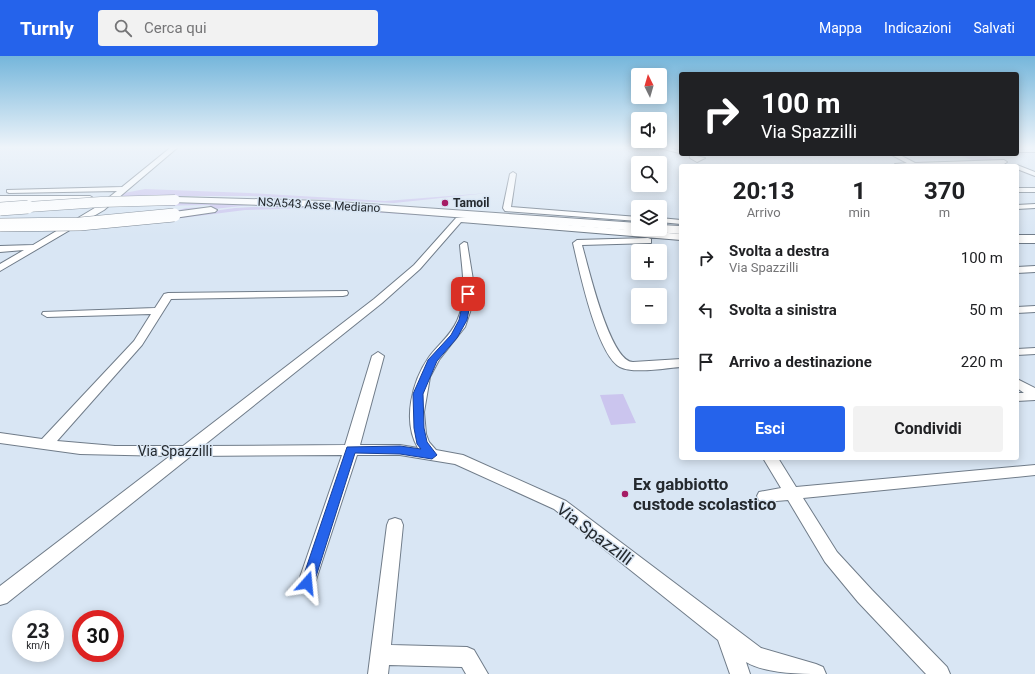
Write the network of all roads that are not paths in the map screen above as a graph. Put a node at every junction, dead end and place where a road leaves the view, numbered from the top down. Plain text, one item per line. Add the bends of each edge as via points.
1 (140, 177) edge
2 (512, 177) edge
3 (125, 189) junction
4 (1019, 190) edge
5 (1035, 190) edge
6 (9, 191) dead end
7 (0, 199) edge
8 (102, 199) junction
9 (178, 199) junction
10 (324, 204) junction
11 (1035, 206) edge
12 (1019, 207) edge
13 (0, 208) edge
14 (631, 218) edge
15 (667, 221) edge
16 (679, 222) edge
17 (631, 223) edge
18 (0, 225) edge
19 (631, 226) edge
20 (667, 226) edge
21 (679, 227) edge
22 (667, 229) edge
23 (679, 230) edge
24 (1019, 235) edge
25 (1035, 236) edge
26 (677, 238) edge
27 (1019, 239) edge
28 (1035, 239) edge
29 (464, 245) dead end
30 (36, 247) junction
31 (0, 249) edge
32 (0, 268) edge
33 (1035, 269) edge
34 (1019, 270) edge
35 (342, 294) dead end
36 (1035, 309) edge
37 (1019, 310) edge
38 (157, 311) junction
39 (47, 314) dead end
40 (1035, 351) edge
41 (1019, 352) edge
42 (378, 356) dead end
43 (679, 362) edge
44 (1019, 385) edge
45 (1035, 395) edge
46 (1019, 397) edge
47 (0, 438) edge
48 (46, 444) junction
49 (351, 450) junction
50 (187, 452) junction
51 (432, 455) junction
52 (771, 460) edge
53 (1035, 470) edge
54 (793, 494) junction
55 (765, 496) dead end
56 (395, 525) dead end
57 (307, 583) dead end
58 (0, 597) edge
59 (726, 634) junction
60 (379, 665) edge
61 (478, 674) edge
62 (740, 674) edge
63 (816, 674) edge
64 (940, 674) edge

1 - 3 street
2 - 14 street via 508,209
3 - 6 street
3 - 30 street via 101,208
4 - 5 street
7 - 8 highway
8 - 9 highway, NSA543 Asse Mediano, bridge
8 - 13 highway, NSA543 Asse Mediano, bridge
9 - 10 highway, NSA543 Asse Mediano
9 - 13 highway, NSA543 Asse Mediano, bridge
9 - 17 highway, NSA543 Asse Mediano via 264,198
10 - 18 highway, bridge via 253,206 80,224
10 - 19 highway, NSA543 Asse Mediano
11 - 12 street
15 - 16 street
20 - 21 highway
22 - 23 highway
24 - 25 highway
26 - 43 street via 576,243 603,333 621,362 626,366
26 - 50 street via 459,220 417,267 378,301
27 - 28 highway
29 - 51 street via 468,294 465,315 454,336 433,360 418,394 422,444
30 - 31 street
30 - 32 street
33 - 34 street
35 - 38 street via 168,296
36 - 37 street
38 - 39 street
38 - 48 street via 138,343
40 - 41 street
42 - 49 street
44 - 45 street
45 - 46 street
47 - 48 street, Via Spazzilli
48 - 50 street, Via Spazzilli via 115,451
49 - 50 street, Via Spazzilli
49 - 51 street, Via Spazzilli via 400,450
49 - 57 street
50 - 58 street
51 - 59 street, Via Spazzilli via 458,458 560,505
52 - 54 street
53 - 54 street
54 - 55 street
54 - 64 street via 832,557 865,596
56 - 60 street
59 - 62 street
59 - 63 street, Via Spazzilli via 756,657
60 - 61 street via 467,657

